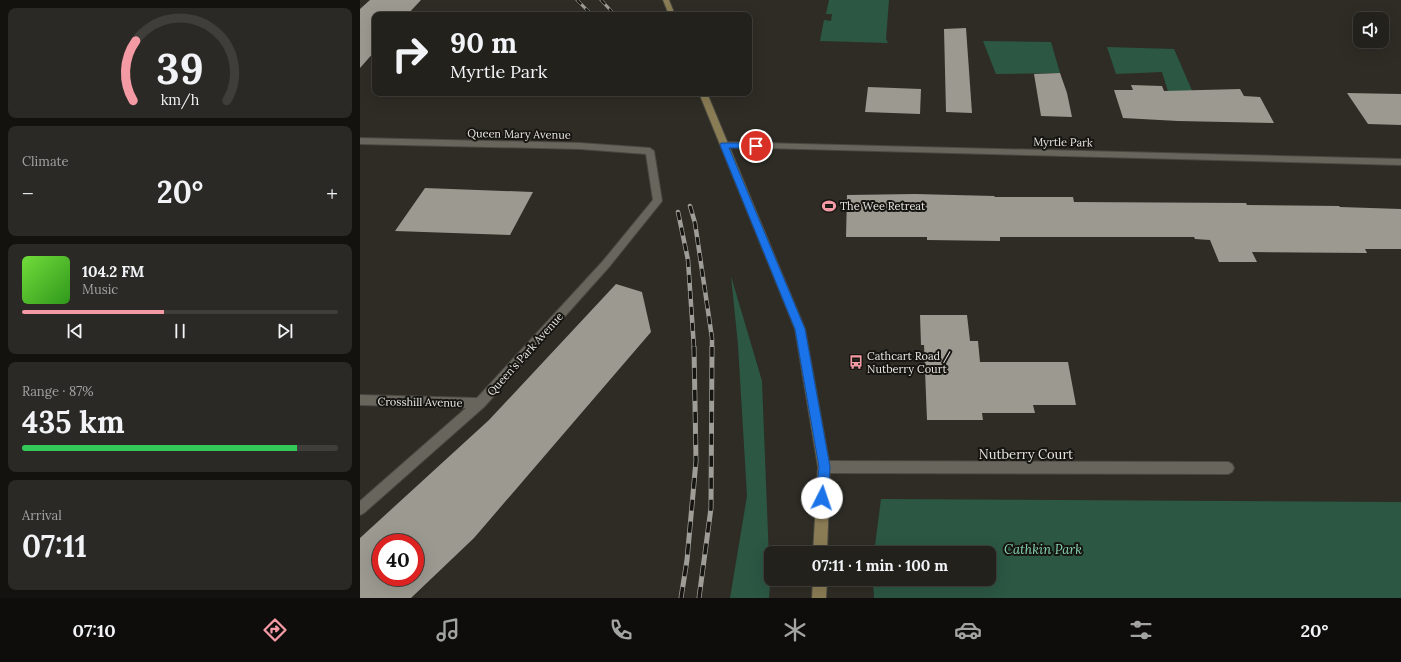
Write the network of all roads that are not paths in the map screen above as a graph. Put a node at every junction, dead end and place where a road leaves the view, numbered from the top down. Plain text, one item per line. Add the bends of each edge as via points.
1 (666, 0) edge
2 (671, 12) edge
3 (704, 96) edge
4 (360, 141) edge
5 (724, 145) junction
6 (1401, 162) edge
7 (655, 177) joint
8 (360, 400) edge
9 (480, 403) junction
10 (824, 467) junction
11 (1228, 468) dead end
12 (360, 509) edge
13 (820, 546) edge
14 (820, 586) edge
15 (819, 598) edge

1 - 2 street
3 - 5 street
4 - 7 street, Queen Mary Avenue via 580,146 650,152
5 - 6 street, Myrtle Park
5 - 10 street via 800,329
7 - 9 street, Queen's Park Avenue via 658,201 606,264
8 - 9 street, Crosshill Avenue
9 - 12 street, Queen's Park Avenue
10 - 11 street, Nutberry Court
10 - 13 street
14 - 15 street

